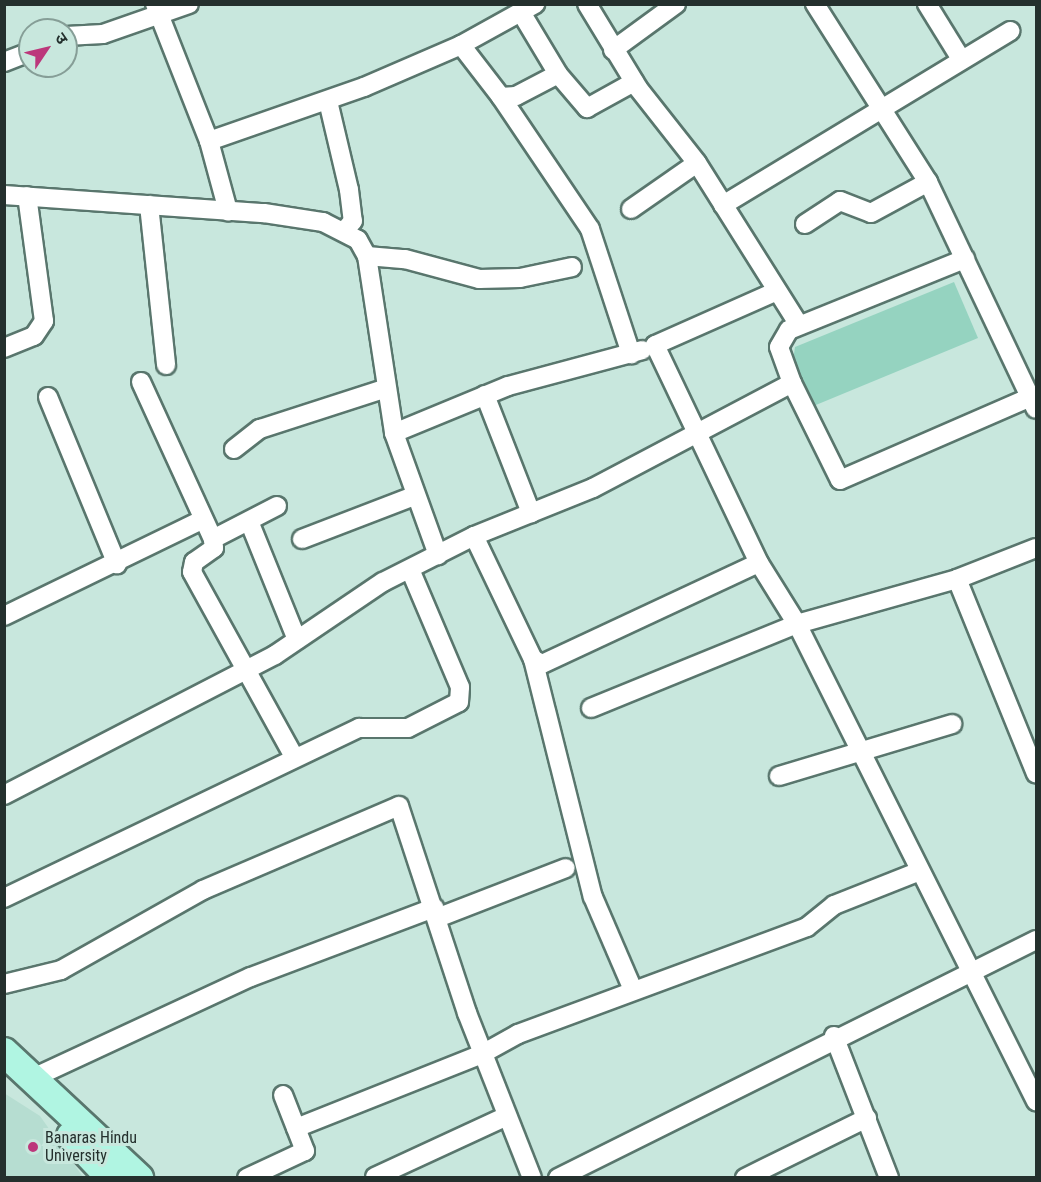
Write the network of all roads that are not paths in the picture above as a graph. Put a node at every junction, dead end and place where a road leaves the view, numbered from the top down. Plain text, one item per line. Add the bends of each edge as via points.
1 (189, 4) edge
2 (587, 4) edge
3 (676, 4) edge
4 (815, 4) edge
5 (927, 4) edge
6 (529, 9) edge
7 (157, 10) edge
8 (1010, 31) dead end
9 (78, 35) edge
10 (461, 45) junction
11 (613, 50) junction
12 (18, 56) edge
13 (961, 59) junction
14 (4, 62) edge
15 (558, 74) junction
16 (634, 82) junction
17 (501, 97) junction
18 (328, 101) junction
19 (884, 108) junction
20 (209, 141) junction
21 (697, 163) junction
22 (928, 182) junction
23 (4, 195) edge
24 (27, 196) junction
25 (149, 205) junction
26 (723, 205) junction
27 (631, 209) dead end
28 (228, 211) junction
29 (805, 224) dead end
30 (345, 230) junction
31 (367, 256) junction
32 (965, 259) junction
33 (572, 267) dead end
34 (777, 291) junction
35 (799, 325) junction
36 (655, 345) junction
37 (4, 348) edge
38 (631, 354) junction
39 (166, 365) dead end
40 (141, 382) dead end
41 (792, 383) junction
42 (384, 390) junction
43 (485, 395) junction
44 (48, 397) dead end
45 (1034, 403) edge
46 (697, 429) junction
47 (394, 433) junction
48 (234, 449) dead end
49 (414, 496) junction
50 (277, 506) dead end
51 (531, 513) junction
52 (202, 520) junction
53 (249, 520) junction
54 (474, 536) junction
55 (213, 539) junction
56 (302, 539) dead end
57 (1036, 548) edge
58 (438, 555) junction
59 (759, 563) junction
60 (117, 564) junction
61 (410, 569) junction
62 (957, 579) junction
63 (4, 616) edge
64 (797, 624) junction
65 (297, 640) junction
66 (533, 659) junction
67 (243, 670) junction
68 (591, 708) dead end
69 (952, 724) dead end
70 (860, 754) junction
71 (294, 756) junction
72 (1036, 774) edge
73 (779, 777) dead end
74 (4, 795) edge
75 (566, 868) dead end
76 (920, 871) junction
77 (4, 898) edge
78 (436, 913) junction
79 (1036, 940) edge
80 (971, 970) junction
81 (4, 984) edge
82 (633, 990) junction
83 (834, 1036) junction
84 (4, 1052) edge
85 (482, 1054) junction
86 (33, 1078) junction
87 (4, 1079) edge
88 (283, 1095) dead end
89 (1036, 1101) edge
90 (505, 1117) junction
91 (867, 1118) junction
92 (296, 1128) junction
93 (375, 1177) edge
94 (111, 1178) edge
95 (139, 1178) edge
96 (247, 1178) edge
97 (532, 1178) edge
98 (558, 1178) edge
99 (745, 1178) edge
100 (889, 1178) edge

1 - 7 street
2 - 11 street
3 - 11 street
4 - 19 street
5 - 13 street
6 - 10 street
6 - 15 street
7 - 9 street via 103,34
7 - 20 street
8 - 13 street
10 - 17 street
10 - 18 street
11 - 16 street
12 - 14 street
13 - 19 street
15 - 16 street via 587,108
15 - 17 street via 516,96
16 - 21 street
17 - 38 street via 590,229
18 - 20 street
18 - 30 street via 349,190 353,221
19 - 22 street
19 - 26 street
20 - 28 street
21 - 26 street
21 - 27 street
22 - 29 street via 871,213 840,201
22 - 32 street
23 - 24 street
24 - 25 street
24 - 37 street via 44,321 34,336
25 - 28 street
25 - 39 street
26 - 34 street
28 - 30 street via 313,221
30 - 31 street
31 - 33 street via 405,259 479,279 519,278
31 - 42 street
32 - 35 street
32 - 45 street
34 - 35 street
34 - 36 street
35 - 41 street via 783,336 779,347
36 - 38 street
36 - 46 street
38 - 43 street
40 - 52 street
41 - 45 street via 840,480
41 - 46 street
42 - 47 street
42 - 48 street via 260,429
43 - 47 street
43 - 51 street
44 - 60 street
46 - 51 street via 593,488
46 - 59 street
47 - 49 street
49 - 56 street
49 - 58 street
50 - 53 street
51 - 54 street
52 - 55 street
52 - 60 street
53 - 55 street
53 - 65 street
54 - 58 street
54 - 66 street
55 - 67 street via 214,548 194,562 192,572
57 - 62 street
58 - 61 street
59 - 64 street
59 - 66 street via 553,662
60 - 63 street
61 - 65 street
61 - 71 street via 460,687 459,702 419,725 358,728
62 - 64 street
62 - 72 street
64 - 68 street
64 - 70 street
65 - 67 street
66 - 82 street via 593,897
67 - 71 street
67 - 74 street
69 - 70 street
70 - 73 street
70 - 76 street
71 - 77 street
75 - 78 street
76 - 80 street
76 - 82 street via 834,905 807,927
78 - 81 street via 399,806 203,890 61,970
78 - 85 street
78 - 86 street via 251,977
79 - 80 street
80 - 83 street
80 - 89 street
82 - 85 street via 518,1034
83 - 91 street
83 - 98 street
84 - 86 main road
85 - 90 street
85 - 92 street
86 - 95 main road
87 - 94 main road
88 - 92 street
90 - 93 street
90 - 97 street
91 - 99 street
91 - 100 street
92 - 96 street via 305,1151

